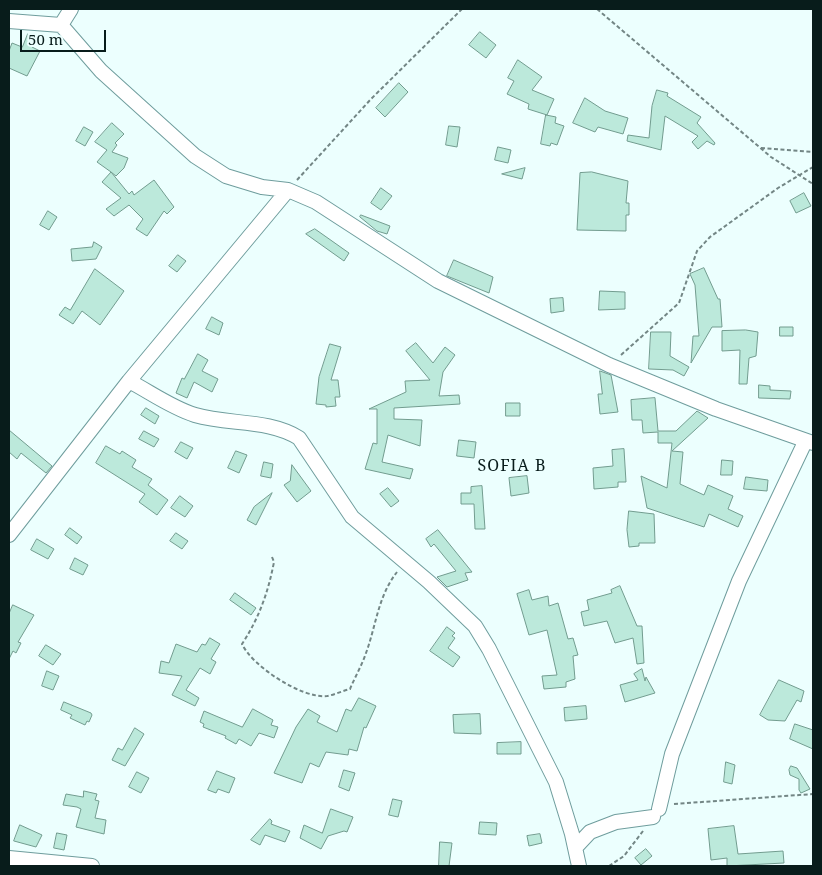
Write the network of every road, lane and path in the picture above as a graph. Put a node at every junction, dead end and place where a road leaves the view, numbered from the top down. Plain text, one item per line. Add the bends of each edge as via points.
1 (71, 9) edge
2 (462, 9) edge
3 (597, 9) edge
4 (9, 21) edge
5 (61, 25) junction
6 (760, 148) junction
7 (813, 152) edge
8 (813, 167) edge
9 (799, 175) junction
10 (813, 184) edge
11 (288, 190) junction
12 (610, 366) junction
13 (129, 381) junction
14 (809, 442) edge
15 (9, 535) edge
16 (272, 558) dead end
17 (405, 563) junction
18 (813, 794) edge
19 (656, 813) junction
20 (569, 823) junction
21 (590, 832) junction
22 (575, 848) junction
23 (9, 858) edge
24 (92, 866) edge
25 (579, 866) edge
26 (609, 866) edge

1 - 5 street
2 - 11 path via 372,99
3 - 6 path
4 - 5 street
5 - 11 street via 101,70 195,156 226,176 262,187
6 - 7 path
6 - 9 path
8 - 9 path
9 - 10 path
9 - 12 path via 710,237 697,251 679,304
11 - 12 street via 316,202 438,281
11 - 13 street
12 - 14 street
13 - 15 street
13 - 17 street via 192,414 273,427 300,438 352,517
14 - 19 street via 739,581 672,754
16 - 17 path via 268,594 256,623 242,644 261,668 297,688 325,696 350,689 366,653 377,612 392,579
17 - 20 street via 475,626 556,782
18 - 19 path via 678,803
19 - 21 street
19 - 26 path via 629,852
20 - 21 street
20 - 22 street
21 - 22 street
22 - 25 street
23 - 24 street

